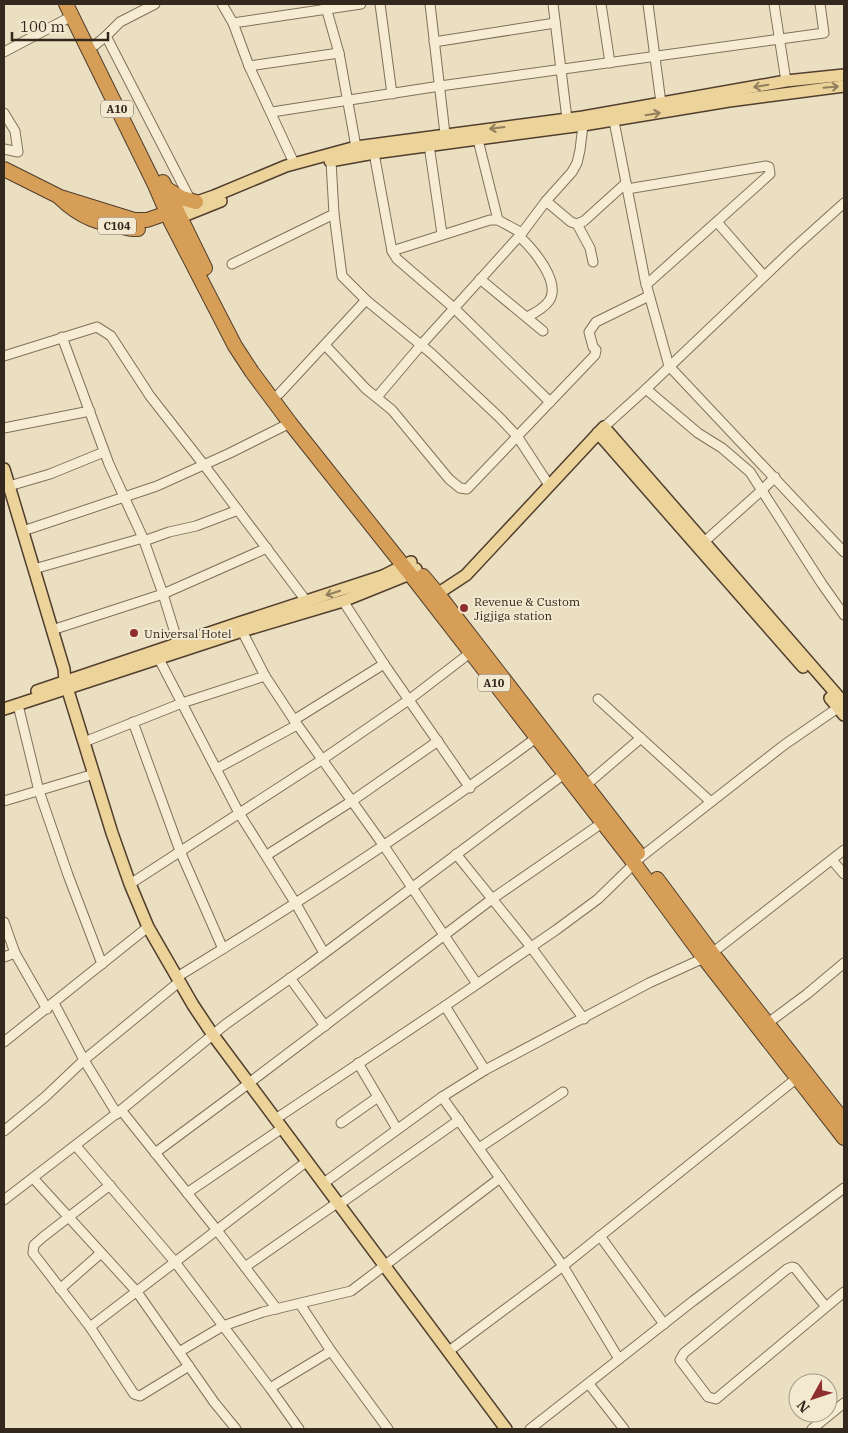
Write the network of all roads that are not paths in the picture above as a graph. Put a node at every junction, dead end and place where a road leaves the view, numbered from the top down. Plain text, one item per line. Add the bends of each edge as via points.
1 (155, 4) edge
2 (222, 4) edge
3 (361, 4) edge
4 (380, 4) edge
5 (430, 4) edge
6 (553, 4) edge
7 (601, 4) edge
8 (659, 4) edge
9 (774, 4) edge
10 (820, 4) edge
11 (648, 5) edge
12 (326, 6) edge
13 (71, 8) edge
14 (233, 23) junction
15 (556, 23) junction
16 (780, 39) junction
17 (100, 40) junction
18 (434, 42) junction
19 (4, 52) edge
20 (339, 52) junction
21 (656, 56) junction
22 (610, 62) junction
23 (249, 66) junction
24 (562, 69) junction
25 (844, 75) edge
26 (786, 81) junction
27 (440, 86) junction
28 (844, 86) edge
29 (392, 94) junction
30 (348, 100) junction
31 (661, 103) junction
32 (4, 112) edge
33 (272, 112) junction
34 (613, 116) junction
35 (567, 119) junction
36 (583, 125) junction
37 (445, 134) junction
38 (478, 140) junction
39 (429, 145) junction
40 (356, 147) junction
41 (4, 148) edge
42 (374, 153) junction
43 (331, 161) junction
44 (294, 163) junction
45 (4, 169) edge
46 (627, 186) junction
47 (167, 190) junction
48 (546, 201) junction
49 (193, 202) junction
50 (844, 203) edge
51 (334, 214) junction
52 (174, 215) junction
53 (498, 220) junction
54 (717, 222) junction
55 (577, 224) junction
56 (442, 234) junction
57 (521, 234) junction
58 (392, 250) junction
59 (593, 262) dead end
60 (232, 264) dead end
61 (764, 276) junction
62 (480, 279) junction
63 (646, 285) junction
64 (649, 296) junction
65 (366, 300) junction
66 (454, 308) junction
67 (527, 317) junction
68 (543, 331) dead end
69 (62, 337) junction
70 (325, 345) junction
71 (421, 345) junction
72 (4, 356) edge
73 (669, 366) junction
74 (646, 389) junction
75 (279, 394) junction
76 (377, 397) junction
77 (550, 402) junction
78 (90, 411) junction
79 (290, 423) junction
80 (4, 428) edge
81 (601, 430) junction
82 (517, 436) junction
83 (104, 452) junction
84 (204, 464) junction
85 (4, 469) edge
86 (775, 476) junction
87 (549, 485) junction
88 (9, 486) junction
89 (762, 490) junction
90 (124, 497) junction
91 (238, 510) junction
92 (22, 531) junction
93 (144, 540) junction
94 (704, 542) junction
95 (267, 548) junction
96 (844, 552) edge
97 (410, 568) junction
98 (34, 569) junction
99 (163, 594) junction
100 (434, 597) junction
101 (343, 601) junction
102 (307, 602) junction
103 (844, 615) edge
104 (52, 630) junction
105 (242, 631) junction
106 (178, 643) junction
107 (470, 653) junction
108 (159, 659) junction
109 (384, 664) junction
110 (265, 676) junction
111 (69, 684) junction
112 (598, 698) dead end
113 (410, 699) junction
114 (4, 702) edge
115 (182, 703) junction
116 (18, 704) junction
117 (843, 708) edge
118 (4, 709) edge
119 (133, 722) junction
120 (296, 722) junction
121 (536, 738) junction
122 (641, 738) junction
123 (89, 740) junction
124 (438, 741) junction
125 (323, 759) junction
126 (216, 769) junction
127 (94, 774) junction
128 (564, 774) junction
129 (586, 785) junction
130 (470, 788) junction
131 (39, 791) junction
132 (4, 801) edge
133 (352, 801) junction
134 (711, 802) junction
135 (239, 813) junction
136 (602, 823) junction
137 (384, 846) junction
138 (844, 850) edge
139 (180, 852) junction
140 (456, 854) junction
141 (267, 856) junction
142 (637, 860) junction
143 (832, 860) junction
144 (844, 874) edge
145 (133, 882) junction
146 (412, 888) junction
147 (492, 899) junction
148 (296, 904) junction
149 (4, 922) edge
150 (148, 927) junction
151 (444, 935) junction
152 (531, 948) junction
153 (223, 949) junction
154 (14, 953) junction
155 (324, 953) junction
156 (708, 955) junction
157 (4, 957) edge
158 (844, 963) edge
159 (102, 964) junction
160 (180, 978) junction
161 (290, 978) junction
162 (477, 984) junction
163 (50, 1006) junction
164 (445, 1006) junction
165 (584, 1019) junction
166 (768, 1023) junction
167 (325, 1026) junction
168 (215, 1033) junction
169 (4, 1042) edge
170 (84, 1060) junction
171 (358, 1064) junction
172 (485, 1070) junction
173 (798, 1078) junction
174 (251, 1082) junction
175 (564, 1092) dead end
176 (378, 1097) junction
177 (442, 1097) junction
178 (119, 1112) junction
179 (280, 1116) junction
180 (459, 1120) junction
181 (844, 1121) edge
182 (341, 1123) dead end
183 (281, 1129) junction
184 (397, 1129) junction
185 (4, 1131) edge
186 (844, 1138) edge
187 (76, 1146) junction
188 (479, 1148) junction
189 (155, 1153) junction
190 (306, 1162) junction
191 (33, 1178) junction
192 (500, 1178) junction
193 (328, 1180) junction
194 (110, 1185) junction
195 (844, 1188) edge
196 (187, 1193) junction
197 (4, 1200) edge
198 (341, 1202) junction
199 (69, 1217) junction
200 (216, 1229) junction
201 (600, 1236) junction
202 (101, 1252) junction
203 (175, 1262) junction
204 (388, 1264) junction
205 (563, 1266) junction
206 (245, 1267) junction
207 (60, 1289) junction
208 (137, 1292) junction
209 (844, 1292) edge
210 (300, 1304) junction
211 (826, 1307) junction
212 (277, 1309) junction
213 (664, 1324) junction
214 (223, 1326) junction
215 (90, 1327) junction
216 (454, 1348) junction
217 (331, 1350) junction
218 (179, 1352) junction
219 (618, 1360) junction
220 (189, 1366) junction
221 (589, 1384) junction
222 (270, 1388) junction
223 (844, 1403) edge
224 (236, 1429) edge
225 (299, 1429) edge
226 (388, 1429) edge
227 (506, 1429) edge
228 (514, 1429) edge
229 (530, 1429) edge
230 (624, 1429) edge
231 (812, 1429) edge

1 - 17 street via 120,22
2 - 14 street
3 - 12 street
4 - 29 street
5 - 18 street
6 - 15 street
7 - 22 street
8 - 11 street
9 - 16 street
10 - 16 street via 824,33
11 - 21 street
12 - 14 street
12 - 20 street
13 - 17 highway, A10
13 - 19 street
13 - 52 highway, A10
14 - 23 street
15 - 18 street
15 - 24 street
16 - 21 street
16 - 26 street
17 - 47 highway, A10
17 - 49 street
18 - 27 street
20 - 23 street
20 - 30 street
21 - 22 street
21 - 31 street
22 - 24 street
23 - 33 street
24 - 27 street
24 - 35 street
25 - 26 main road
26 -> 31 main road
27 - 29 street
27 - 37 street
34 -> 28 main road
29 - 30 street
30 - 33 street
30 - 40 street
31 - 34 main road
32 - 41 street via 15,131 18,152
33 - 44 street
34 - 35 main road
34 - 36 main road
34 - 46 street
35 -> 37 main road
36 - 38 main road
36 - 48 street via 577,163
37 - 40 main road
38 - 39 main road
38 - 53 street
39 - 42 main road
39 - 56 street
40 - 44 main road
42 - 43 main road
42 - 58 street
43 - 51 street
43 - 52 main road via 294,170
44 - 49 main road
45 - 52 highway, C104 via 60,198 92,221 132,229 153,228
46 - 54 street via 770,167 770,174
46 - 55 street
46 - 63 street
47 - 49 highway
47 - 52 highway, A10
48 - 55 street
48 - 57 street
49 - 52 main road
50 - 61 street
51 - 60 street
51 - 65 street via 342,276
52 - 75 highway, A10 via 259,367
52 - 79 highway, A10 via 235,346
53 - 56 street
53 - 57 street
54 - 61 street
54 - 63 street
55 - 59 street via 590,248
56 - 58 street
57 - 62 street
57 - 67 street via 547,270 552,291 550,300
58 - 66 street via 397,259
61 - 73 street
62 - 66 street
62 - 67 street
63 - 64 street
64 - 73 street
64 - 77 street via 596,322 589,332 596,350 594,355
65 - 70 street
65 - 71 street
66 - 71 street
66 - 77 street
67 - 68 street
69 - 72 street
69 - 78 street
69 - 84 street via 96,328 111,336 150,396
70 - 75 street
70 - 76 street
71 - 76 street
71 - 82 street
73 - 74 street
73 - 86 street
74 - 81 street
74 - 89 street via 750,472
75 - 97 highway, A10
76 - 82 street via 460,488 467,489
77 - 82 street
78 - 80 street
78 - 83 street
79 - 84 street
79 - 97 highway, A10
81 - 87 main road
81 - 94 main road
81 - 117 main road
82 - 87 street
83 - 88 street via 50,474
83 - 90 street
84 - 90 street
84 - 91 street
85 - 88 main road
86 - 89 street
86 - 96 street
87 - 100 main road via 466,575
88 - 92 main road
89 - 94 street
89 - 103 street
90 - 92 street
90 - 93 street
91 - 93 street
91 - 95 street
92 - 98 main road
93 - 98 street
93 - 99 street
94 - 117 main road
95 - 99 street
95 - 102 street
97 - 100 highway, A10
97 - 101 main road
97 -> 102 main road
98 - 104 main road
99 - 104 street
99 - 106 street
100 - 107 highway, A10
100 - 129 highway, A10
101 - 105 main road
101 - 109 street
102 - 106 main road
104 - 111 main road
105 - 108 main road
105 - 110 street
106 - 111 main road
107 - 113 street
107 - 121 highway, A10
108 - 111 main road
108 - 115 street
109 - 113 street
109 - 120 street
110 - 115 street
110 - 120 street
111 - 114 main road
111 - 116 main road
111 - 123 main road
111 - 127 main road
112 - 122 street
113 - 124 street
113 - 125 street
115 - 119 street
115 - 126 street
116 - 118 main road
116 - 131 street
117 - 134 street via 784,745
119 - 123 street
119 - 139 street
120 - 125 street
120 - 126 street
121 - 128 highway, A10
121 - 130 street
122 - 129 street
122 - 134 street
123 - 145 main road
124 - 130 street
124 - 133 street
125 - 133 street
125 - 135 street
126 - 135 street
127 - 131 street
127 - 145 main road via 112,833
128 - 136 highway, A10
128 - 140 street
129 - 142 highway, A10
130 - 137 street
131 - 132 street
131 - 159 street
133 - 137 street
133 - 141 street
134 - 142 street
135 - 139 street
135 - 141 street
136 - 142 highway, A10
136 - 147 street
137 - 146 street
137 - 148 street
138 - 143 street
139 - 145 street
139 - 153 street
140 - 146 street
140 - 147 street
141 - 148 street
142 - 152 street via 598,899
142 - 156 highway, A10
143 - 144 street
143 - 156 street
145 - 150 main road
145 - 160 main road
146 - 151 street
146 - 155 street
147 - 151 street
147 - 152 street
148 - 153 street
148 - 155 street
149 - 154 street
150 - 159 street
150 - 160 main road
151 - 162 street
151 - 167 street
152 - 162 street
152 - 165 street
153 - 160 street
154 - 157 street
154 - 163 street
155 - 161 street
156 - 165 street
156 - 166 highway, A10
156 - 173 highway, A10
158 - 166 street
159 - 163 street
160 - 168 main road
160 - 170 street
161 - 167 street
161 - 168 street
162 - 164 street
163 - 169 street
163 - 170 street
164 - 171 street
164 - 172 street
165 - 172 street
166 - 181 highway, A10
167 - 174 street
168 - 174 main road
168 - 178 street
170 - 178 street
170 - 185 street
171 - 176 street
171 - 179 street
172 - 177 street
173 - 186 highway, A10
173 - 201 street
174 - 179 main road
174 - 183 main road
174 - 189 street
175 - 188 street
176 - 182 street
176 - 184 street
177 - 180 street
177 - 184 street
178 - 187 street
178 - 189 street
179 - 193 main road
180 - 188 street
180 - 198 street
183 - 190 main road
183 - 196 street
184 - 193 street
187 - 191 street
187 - 194 street
188 - 192 street
189 - 196 street
190 - 198 main road
190 - 200 street
191 - 197 street
191 - 199 street
192 - 204 street
192 - 205 street
193 - 198 main road
194 - 199 street
194 - 203 street
195 - 213 street
196 - 200 street
198 - 204 main road
198 - 206 street
199 - 202 street
199 - 207 street via 34,1245 33,1253
200 - 203 street
200 - 206 street
201 - 205 street
201 - 213 street
202 - 207 street
202 - 208 street
203 - 208 street
203 - 214 street
204 - 210 street via 351,1291
204 - 216 main road
204 - 227 main road
205 - 216 street
205 - 219 street
206 - 212 street
207 - 215 street
208 - 215 street
208 - 218 street
209 - 211 street
210 - 212 street
210 - 217 street
211 - 211 street via 716,1398 708,1397 680,1360 684,1353 792,1267
212 - 214 street
213 - 219 street
214 - 218 street
214 - 222 street
215 - 220 street via 137,1396
216 - 228 main road
217 - 222 street
217 - 226 street
218 - 220 street
219 - 221 street
220 - 224 street
221 - 229 street
221 - 230 street
222 - 225 street
223 - 231 street

